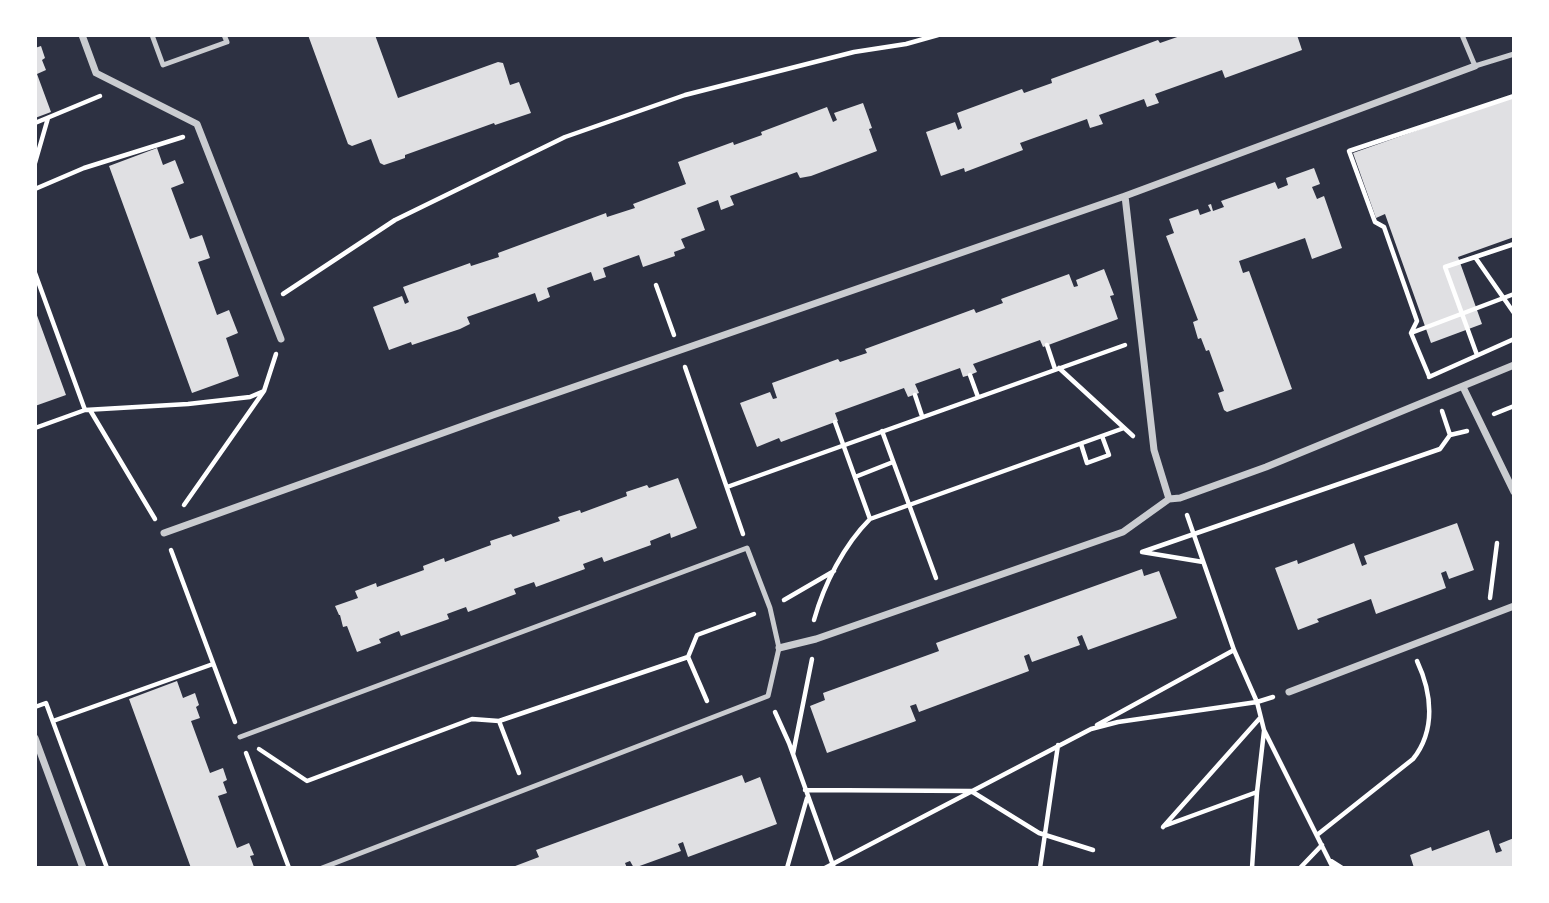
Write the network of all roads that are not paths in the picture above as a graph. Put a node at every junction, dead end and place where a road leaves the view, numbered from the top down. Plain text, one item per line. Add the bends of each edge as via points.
1 (82, 35) edge
2 (152, 35) edge
3 (224, 35) edge
4 (1462, 35) edge
5 (1514, 54) edge
6 (1475, 66) junction
7 (1125, 197) junction
8 (281, 339) road end
9 (1514, 365) edge
10 (1463, 387) junction
11 (1514, 492) edge
12 (1169, 499) junction
13 (164, 533) road end
14 (1514, 606) edge
15 (779, 648) junction
16 (1289, 692) road end
17 (240, 737) road end
18 (35, 738) edge
19 (83, 868) edge
20 (322, 868) edge

1 - 8 street via 96,73 197,124
2 - 3 lane via 163,65 227,42
4 - 6 lane
5 - 6 lane
6 - 7 street
7 - 12 street via 1156,457
7 - 13 street
9 - 10 street
10 - 11 street
10 - 12 street via 1266,467
12 - 15 street via 1123,531
14 - 16 street
15 - 17 lane via 770,608 747,548
15 - 20 lane via 768,696
18 - 19 street

